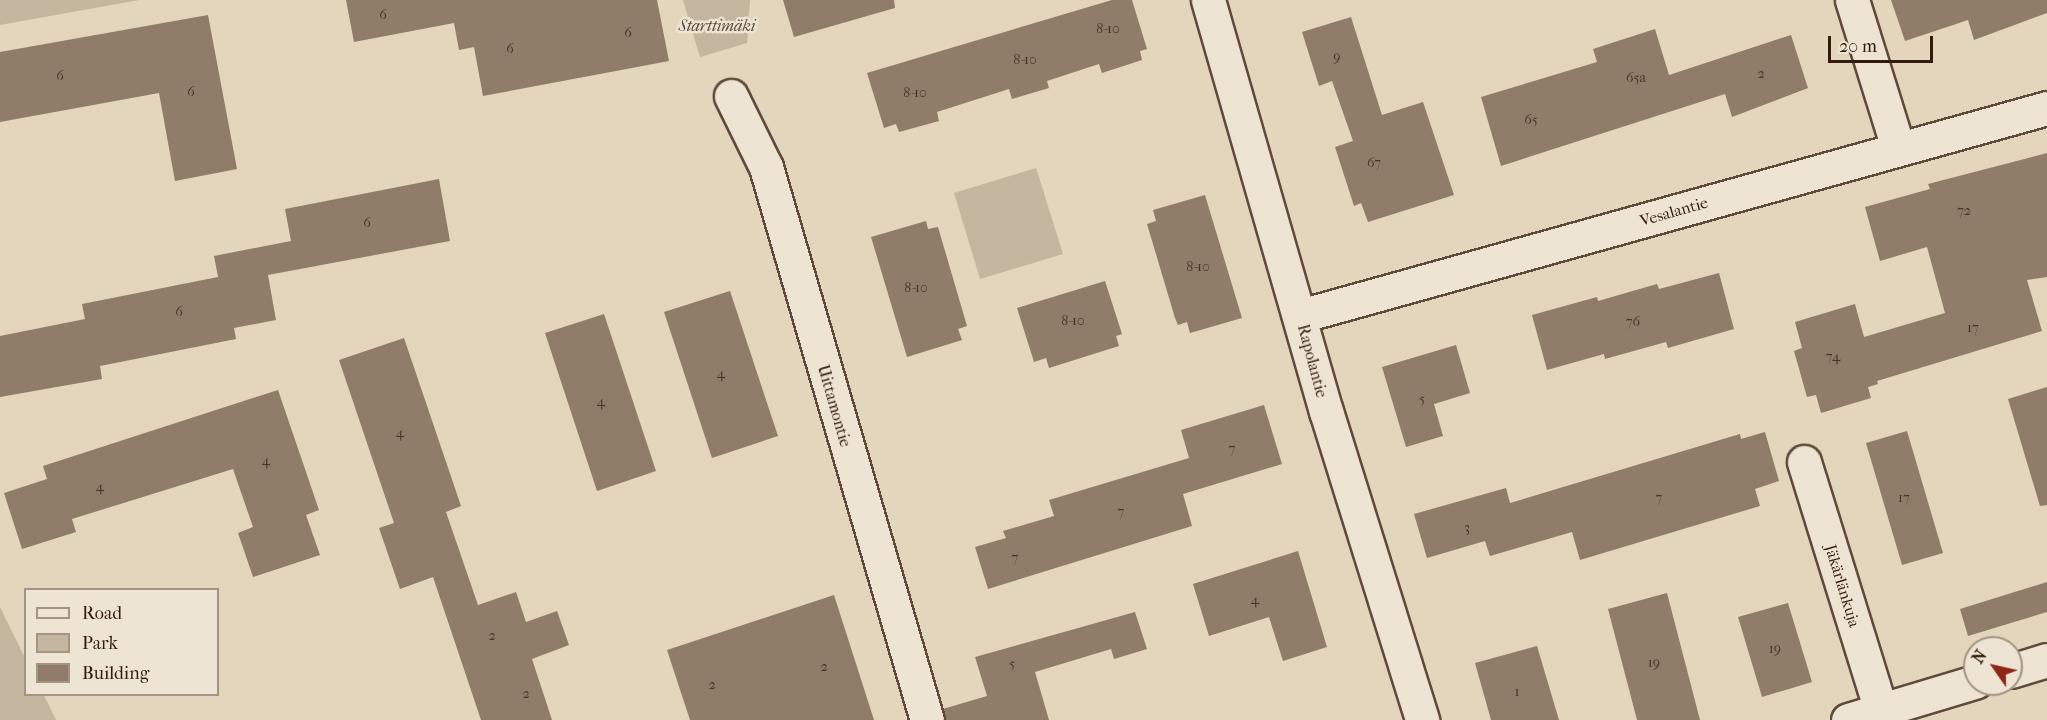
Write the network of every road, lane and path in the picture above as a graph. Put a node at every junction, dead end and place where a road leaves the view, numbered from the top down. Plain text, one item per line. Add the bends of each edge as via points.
1 (1208, 0) edge
2 (1852, 0) edge
3 (731, 96) dead end
4 (2047, 108) edge
5 (1898, 148) junction
6 (1300, 316) junction
7 (1804, 462) dead end
8 (2047, 660) edge
9 (2023, 667) edge
10 (1963, 686) edge
11 (1881, 710) junction
12 (927, 720) edge
13 (1422, 720) edge
14 (1848, 720) edge

1 - 6 street, Rapolantie
2 - 5 street
3 - 12 street, Uittamontie via 765,167
4 - 5 street, Vesalantie
5 - 6 street, Vesalantie
6 - 13 street, Rapolantie
7 - 11 street, Jäkärlänkuja
8 - 9 street
10 - 11 street
11 - 14 street

